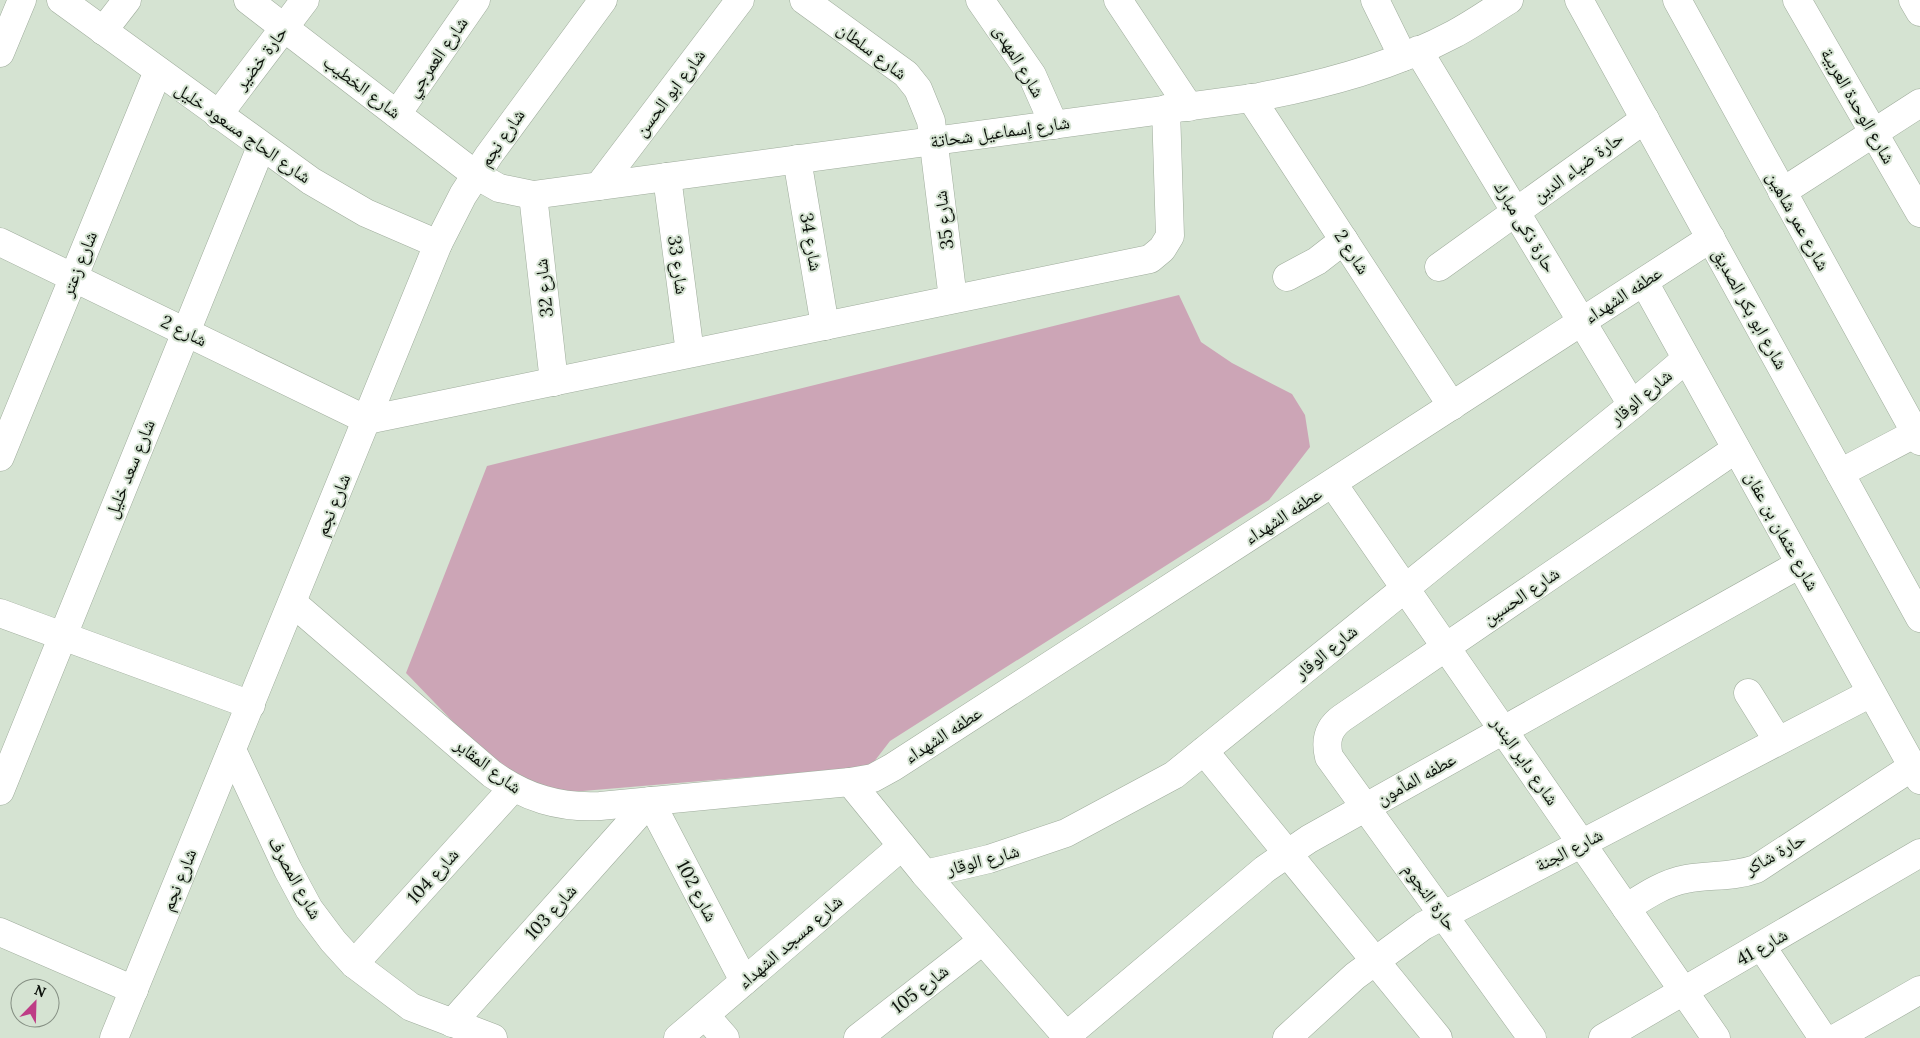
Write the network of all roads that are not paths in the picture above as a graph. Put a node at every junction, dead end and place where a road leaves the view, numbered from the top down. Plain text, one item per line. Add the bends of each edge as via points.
1 (22, 0) edge
2 (62, 0) edge
3 (127, 0) edge
4 (248, 0) edge
5 (305, 0) edge
6 (476, 0) edge
7 (603, 0) edge
8 (740, 0) edge
9 (804, 0) edge
10 (980, 0) edge
11 (1118, 0) edge
12 (1375, 0) edge
13 (1509, 0) edge
14 (1579, 0) edge
15 (1677, 0) edge
16 (1797, 0) edge
17 (1913, 0) edge
18 (1920, 12) edge
19 (284, 28) junction
20 (103, 30) junction
21 (0, 53) edge
22 (1410, 53) junction
23 (158, 71) junction
24 (1250, 98) junction
25 (1920, 103) edge
26 (1177, 108) junction
27 (397, 114) junction
28 (218, 115) junction
29 (1645, 119) junction
30 (1054, 125) junction
31 (1873, 133) junction
32 (934, 141) junction
33 (261, 147) junction
34 (797, 159) junction
35 (476, 174) junction
36 (667, 177) junction
37 (600, 186) junction
38 (1782, 192) junction
39 (534, 194) junction
40 (1516, 212) junction
41 (1920, 212) edge
42 (1711, 238) junction
43 (1344, 240) junction
44 (0, 242) edge
45 (438, 244) junction
46 (1438, 267) dead end
47 (1288, 277) dead end
48 (73, 278) junction
49 (1644, 282) junction
50 (953, 299) junction
51 (1582, 321) junction
52 (825, 326) junction
53 (185, 332) junction
54 (690, 353) junction
55 (1686, 359) junction
56 (554, 382) junction
57 (1632, 405) junction
58 (1452, 406) junction
59 (367, 420) junction
60 (1919, 435) edge
61 (1736, 449) junction
62 (0, 457) edge
63 (1840, 473) junction
64 (1333, 484) junction
65 (1800, 564) junction
66 (1405, 588) junction
67 (293, 603) junction
68 (0, 613) edge
69 (1920, 618) edge
70 (63, 636) junction
71 (1446, 647) junction
72 (1748, 693) dead end
73 (1872, 693) junction
74 (251, 705) junction
75 (1504, 731) junction
76 (1778, 741) junction
77 (232, 750) junction
78 (1204, 751) junction
79 (1329, 757) joint
80 (1916, 774) edge
81 (850, 782) junction
82 (513, 788) junction
83 (0, 791) edge
84 (650, 801) junction
85 (1365, 807) junction
86 (1582, 843) junction
87 (902, 846) junction
88 (1288, 853) junction
89 (1920, 853) edge
90 (925, 874) junction
91 (1626, 908) junction
92 (1443, 915) junction
93 (0, 932) edge
94 (982, 941) junction
95 (1762, 947) junction
96 (1375, 960) junction
97 (354, 964) junction
98 (744, 981) junction
99 (134, 990) junction
100 (1920, 990) edge
101 (1684, 992) junction
102 (705, 1015) junction
103 (452, 1023) junction
104 (1066, 1037) edge
105 (114, 1038) edge
106 (493, 1038) edge
107 (678, 1038) edge
108 (725, 1038) edge
109 (858, 1038) edge
110 (1287, 1038) edge
111 (1438, 1038) edge
112 (1532, 1038) edge
113 (1603, 1038) edge
114 (1716, 1038) edge
115 (1823, 1038) edge
116 (1836, 1038) edge

1 - 21 street
2 - 20 street, شارع الحاج مسعود خليل
3 - 20 street
4 - 19 street, شارع الخطيب
5 - 19 street, حارة خضير
6 - 27 street, شارع العمرجي
7 - 35 street, شارع نجم
8 - 37 street, شارع ابو الحسن
9 - 32 street, شارع سلطان via 906,74 926,106
10 - 30 street, شارع المهدى via 1032,75
11 - 26 street
12 - 22 street, حارة ذكى مبارك
13 - 22 street, شارع إسماعيل شحاتة via 1454,34
14 - 29 street, شارع ابو بكر الصديق
15 - 38 street, شارع عمر شاهين
16 - 31 street, شارع الوحدة العربية
17 - 18 street
19 - 27 street, شارع الخطيب
19 - 28 street, حارة خضير
20 - 23 street, شارع الحاج مسعود خليل
22 - 24 street, شارع إسماعيل شحاتة via 1305,88
22 - 40 street, حارة ذكى مبارك
23 - 28 street, شارع الحاج مسعود خليل
23 - 48 street, شارع زعتر
24 - 26 street, شارع إسماعيل شحاتة
24 - 43 street, شارع 2
25 - 31 street
26 - 30 street, شارع إسماعيل شحاتة
26 - 50 street via 1170,236 1162,249 1150,259
27 - 35 street, شارع الخطيب
28 - 33 street, شارع الحاج مسعود خليل
29 - 40 street, حارة ضياء الدين
29 - 42 street, شارع ابو بكر الصديق
30 - 32 street, شارع إسماعيل شحاتة
31 - 38 street
31 - 41 street, شارع الوحدة العربية
32 - 34 street, شارع إسماعيل شحاتة
32 - 50 street, شارع 35
33 - 45 street, شارع الحاج مسعود خليل via 366,213
33 - 53 street, شارع سعد خليل
34 - 36 street, شارع إسماعيل شحاتة
34 - 52 street, شارع 34
35 - 39 street, شارع إسماعيل شحاتة via 499,188
35 - 45 street, شارع نجم
36 - 37 street, شارع إسماعيل شحاتة
36 - 54 street, شارع 33
37 - 39 street, شارع إسماعيل شحاتة
38 - 60 street, شارع عمر شاهين
39 - 56 street, شارع 32
40 - 46 street, حارة ضياء الدين
40 - 51 street, حارة ذكى مبارك
42 - 49 street, عطفه الشهداء
42 - 63 street, شارع ابو بكر الصديق
43 - 47 street via 1317,261
43 - 58 street, شارع 2
44 - 48 street, شارع 2
45 - 59 street, شارع نجم
48 - 53 street, شارع 2
48 - 62 street, شارع زعتر
49 - 51 street, عطفه الشهداء
49 - 55 street, شارع عثمان بن عفان
50 - 52 street
51 - 57 street, حارة ذكى مبارك
51 - 58 street, عطفه الشهداء
52 - 54 street
53 - 59 street, شارع 2
53 - 70 street, شارع سعد خليل
54 - 56 street
55 - 57 street, شارع الوقار
55 - 61 street, شارع عثمان بن عفان
56 - 59 street
57 - 66 street, شارع الوقار
58 - 64 street, عطفه الشهداء
59 - 67 street, شارع نجم
60 - 63 street
61 - 65 street, شارع عثمان بن عفان
61 - 71 street, شارع الحسين
63 - 69 street, شارع ابو بكر الصديق
64 - 66 street, شارع داير البندر
64 - 81 street, عطفه الشهداء via 893,767 872,778
65 - 73 street, شارع عثمان بن عفان
65 - 75 street, عطفه المأمون
66 - 71 street, شارع داير البندر
66 - 78 street, شارع الوقار
67 - 74 street, شارع نجم
67 - 82 street, شارع المقابر via 492,774
68 - 70 street
70 - 74 street
70 - 83 street, شارع سعد خليل
71 - 75 street, شارع داير البندر
71 - 79 street, شارع الحسين via 1336,722 1328,737
72 - 76 street
73 - 76 street, شارع الجنة
73 - 80 street, شارع عثمان بن عفان
74 - 77 street, شارع نجم
75 - 85 street, عطفه المأمون
75 - 86 street, شارع داير البندر
76 - 86 street, شارع الجنة
77 - 97 street, شارع المصرف via 309,909
77 - 99 street, شارع نجم
78 - 88 street
78 - 90 street, شارع الوقار via 1174,775 1066,834 1004,855
79 - 85 street, حارة النجوم
80 - 91 street, حارة شاكر via 1756,869 1670,883
81 - 84 street, شارع المقابر
81 - 87 street, شارع الوقار
82 - 84 street, شارع المقابر via 536,799 580,807
82 - 97 street, شارع 104
84 - 98 street, شارع 102
84 - 103 street, شارع 103
85 - 88 street, عطفه المأمون
85 - 92 street, حارة النجوم
86 - 91 street, شارع داير البندر
86 - 92 street, شارع الجنة
87 - 90 street, شارع الوقار
87 - 98 street, شارع مسجد الشهداء
88 - 96 street
88 - 104 street, عطفه المأمون
89 - 95 street, شارع 41
90 - 94 street, شارع الوقار
91 - 101 street, شارع داير البندر
92 - 96 street, شارع الجنة
92 - 112 street, حارة النجوم
93 - 99 street
94 - 104 street, شارع الوقار
94 - 109 street, شارع 105
95 - 101 street, شارع 41
95 - 115 street
96 - 110 street, شارع الجنة
96 - 111 street
97 - 103 street, شارع المصرف via 411,1007
98 - 102 street, شارع مسجد الشهداء
99 - 105 street, شارع نجم
100 - 116 street
101 - 113 street, شارع 41
101 - 114 street, شارع داير البندر
102 - 107 street, شارع مسجد الشهداء
102 - 108 street
103 - 106 street, شارع المصرف

